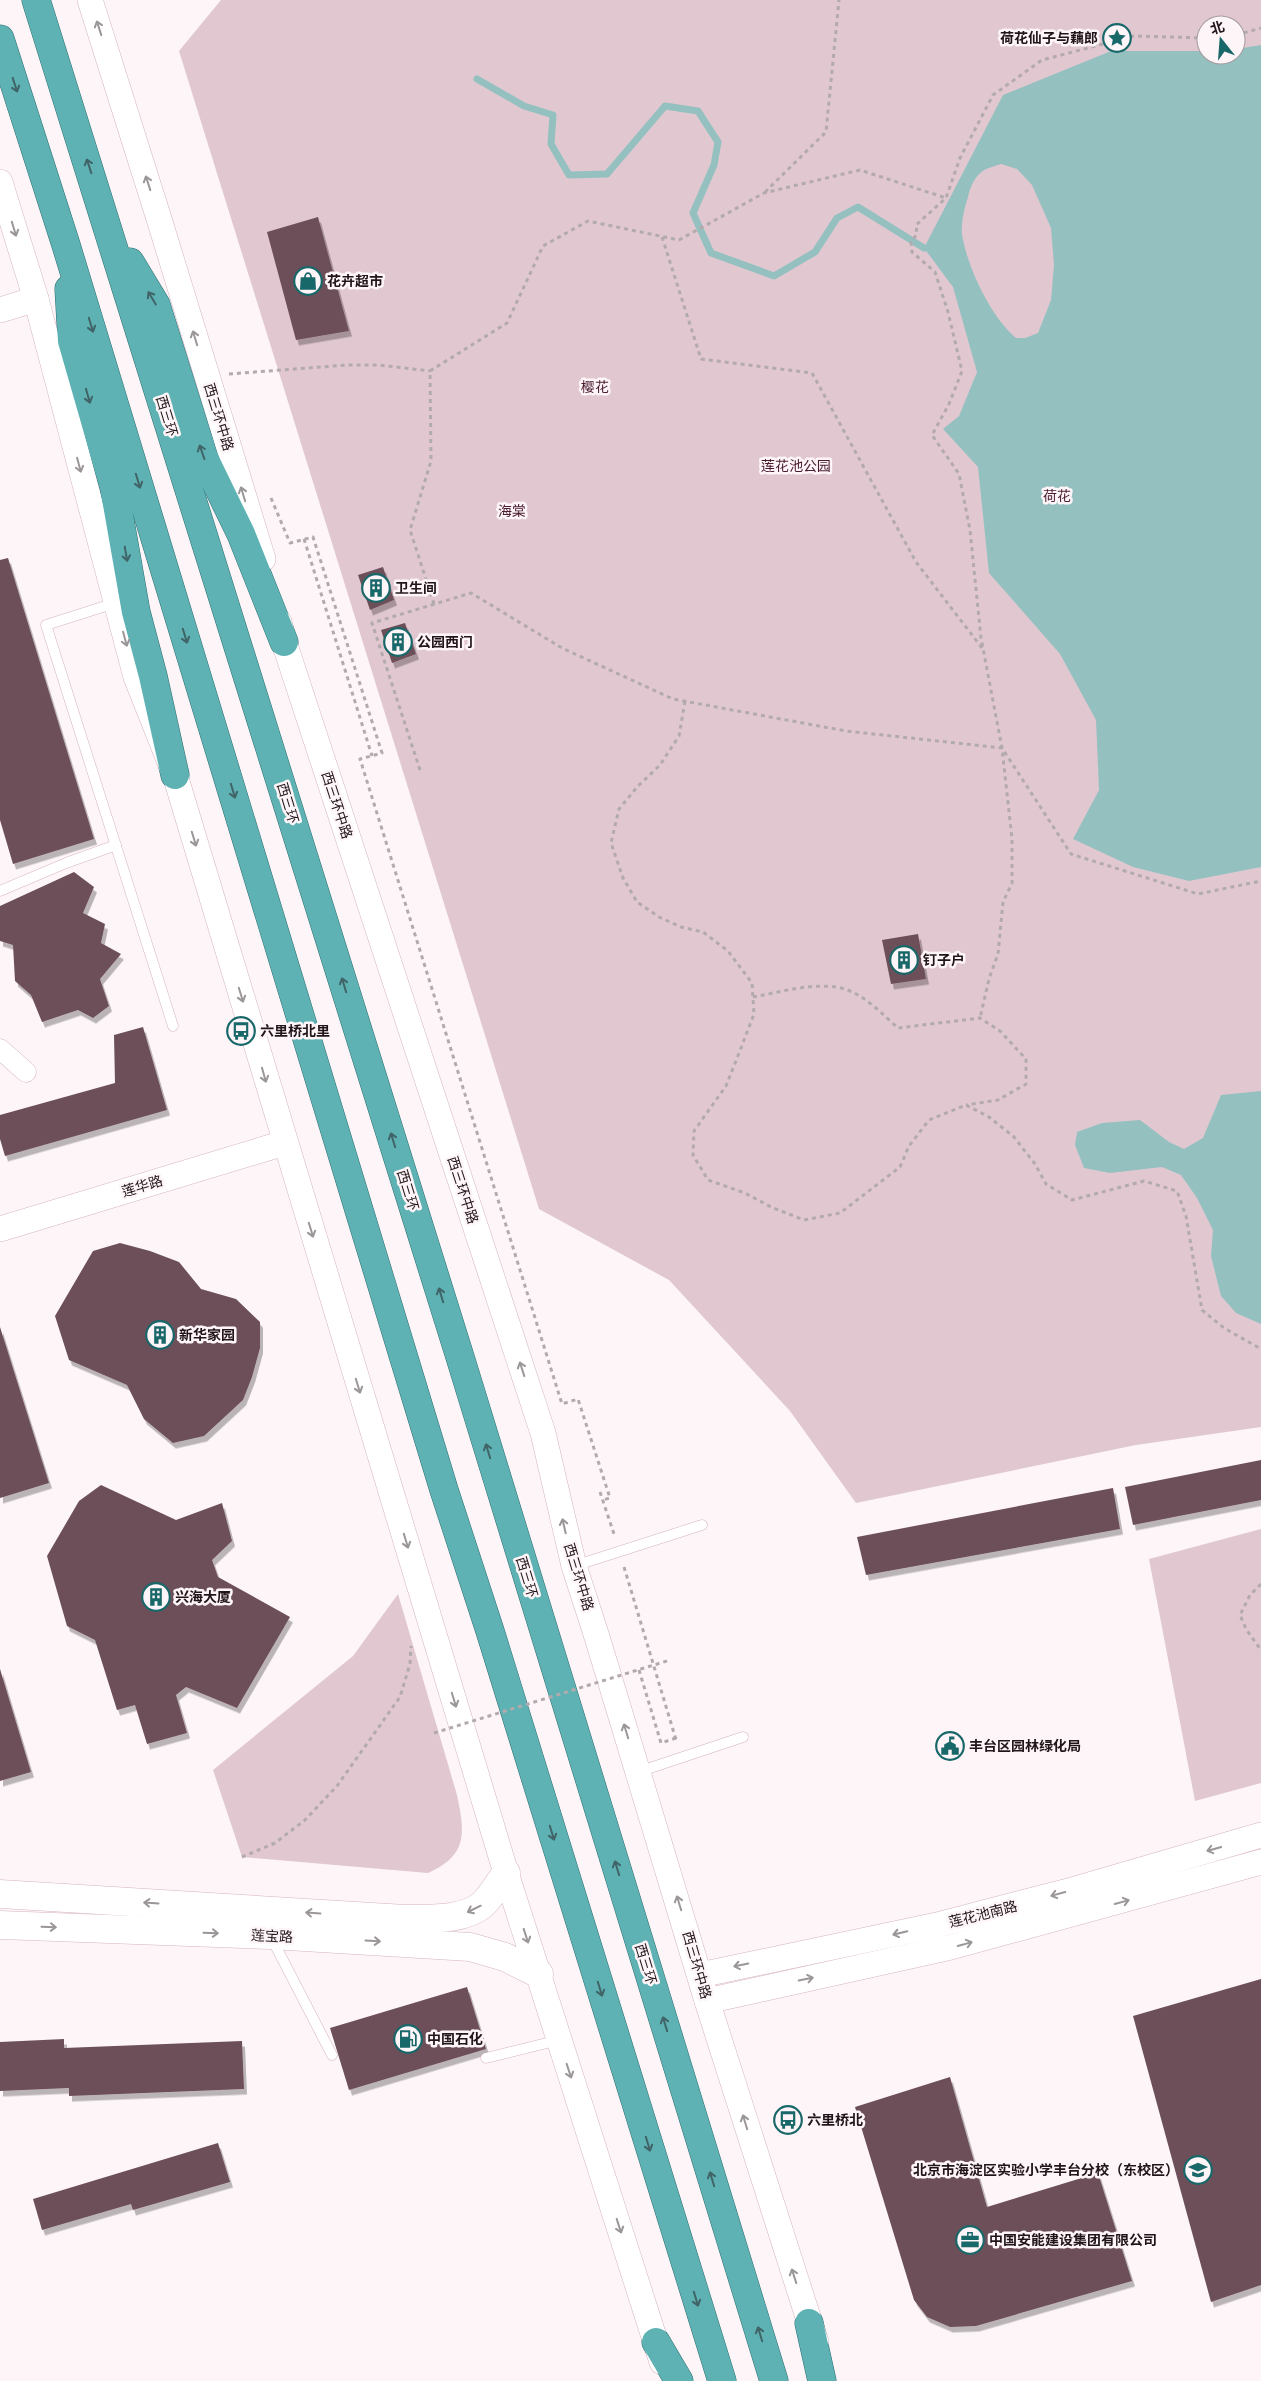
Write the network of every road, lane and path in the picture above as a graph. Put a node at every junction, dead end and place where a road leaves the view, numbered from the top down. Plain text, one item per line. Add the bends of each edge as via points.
1 (36, 0) edge
2 (90, 0) edge
3 (839, 0) edge
4 (1261, 28) edge
5 (1246, 33) edge
6 (1196, 38) edge
7 (0, 39) edge
8 (0, 182) edge
9 (764, 193) junction
10 (946, 198) junction
11 (109, 230) junction
12 (662, 236) junction
13 (66, 245) junction
14 (36, 299) junction
15 (0, 310) edge
16 (430, 371) junction
17 (219, 375) dead end
18 (268, 490) dead end
19 (304, 539) junction
20 (115, 603) junction
21 (434, 604) junction
22 (284, 642) junction
23 (984, 650) junction
24 (685, 701) junction
25 (1002, 748) junction
26 (372, 756) junction
27 (420, 770) dead end
28 (175, 776) junction
29 (116, 845) junction
30 (1261, 882) edge
31 (0, 891) edge
32 (753, 997) junction
33 (980, 1018) junction
34 (174, 1026) dead end
35 (0, 1048) edge
36 (26, 1072) dead end
37 (966, 1105) junction
38 (284, 1143) junction
39 (1, 1226) edge
40 (1261, 1349) edge
41 (600, 1492) dead end
42 (603, 1500) junction
43 (702, 1525) dead end
44 (619, 1552) junction
45 (574, 1566) junction
46 (1261, 1584) edge
47 (412, 1637) dead end
48 (1261, 1650) edge
49 (670, 1660) dead end
50 (639, 1670) junction
51 (434, 1733) dead end
52 (744, 1737) dead end
53 (676, 1738) junction
54 (682, 1757) junction
55 (638, 1772) junction
56 (1261, 1835) edge
57 (242, 1857) dead end
58 (1261, 1862) edge
59 (506, 1873) junction
60 (0, 1894) edge
61 (0, 1925) edge
62 (271, 1936) junction
63 (539, 1974) junction
64 (700, 1975) junction
65 (707, 2000) junction
66 (559, 2040) junction
67 (332, 2055) dead end
68 (486, 2058) dead end
69 (809, 2323) junction
70 (656, 2342) junction
71 (668, 2381) edge
72 (679, 2381) edge
73 (722, 2381) edge
74 (774, 2381) edge
75 (822, 2381) edge
76 (830, 2381) edge

11 -> 1 highway, 西三环
22 -> 2 street, 西三环中路 via 274,595
3 - 9 path via 826,132
4 - 5 path
6 - 10 path via 1134,36 1042,60 993,95 960,158
7 -> 13 highway
8 -> 14 street
9 - 10 path via 860,170
9 - 12 path via 679,240
10 - 23 path via 916,225 917,234 911,242 912,252 935,272 962,371 932,435 959,474 970,530
22 -> 11 highway via 241,534 204,458 156,305
74 -> 11 highway, 西三环 via 457,1347
12 - 16 path via 588,221 544,246 507,323
12 - 23 path via 701,359 812,373 916,562
13 -> 28 highway via 72,341 114,488 136,612
13 -> 73 highway via 444,1490
14 - 15 street
14 -> 20 street
16 - 17 path via 348,365
16 - 21 path via 431,461 410,530
18 - 19 path via 290,543
19 - 26 path
19 - 26 path via 313,537 382,753
20 -> 28 street via 136,677
20 - 29 lane via 46,625
21 - 24 path via 471,593 562,648 673,699
21 - 27 path via 372,623
45 -> 22 street, 西三环中路 via 543,1433
23 - 25 path
24 - 25 path via 846,731
24 - 32 path via 679,736 660,766 619,809 611,843 623,878 637,902 681,927 704,932 728,951 752,983
25 - 30 path via 1071,854 1198,894
25 - 33 path via 1012,838 1012,883 1003,902 998,954
26 - 42 path via 360,759 562,1404 578,1399 610,1498
28 -> 38 street
29 - 31 lane
29 - 34 lane
32 - 33 path via 810,987 842,988 864,999 898,1028
32 - 37 path via 754,1014 726,1086 694,1132 693,1155 708,1180 746,1193 804,1220 840,1213 900,1167 909,1146 929,1120
33 - 37 path via 1000,1031 1026,1059 1026,1084 998,1100
35 - 36 street
37 - 40 path via 989,1117 1014,1137 1046,1184 1072,1200 1144,1181 1177,1190 1186,1216 1202,1310 1224,1328
38 - 39 street, 莲华路
38 -> 59 street
41 - 42 path
42 - 44 path
43 - 44 lane
44 - 45 lane
44 - 53 path
55 -> 45 street, 西三环中路
46 - 48 path via 1250,1595 1240,1615
47 - 57 path via 410,1664 400,1697 337,1786 305,1820 275,1843
49 - 50 path, bridge
50 - 51 path, bridge
50 - 53 path via 661,1743
52 - 54 lane
53 - 54 path
54 - 55 lane
64 -> 55 street, 西三环中路
56 -> 64 street, 莲花池南路 via 973,1916
65 -> 58 street, 莲花池南路 via 951,1948
59 -> 60 main road, 莲宝路 via 482,1904 443,1918 405,1919
59 -> 63 street
61 -> 62 main road, 莲宝路
62 -> 63 main road, 莲宝路 via 470,1947 505,1957
62 - 67 lane
63 - 66 street
64 - 65 street, 西三环中路
69 -> 65 street, 西三环中路
66 - 68 lane
66 -> 70 street
69 - 75 highway
69 - 76 street, 西三环中路
70 - 71 street
70 - 72 highway

